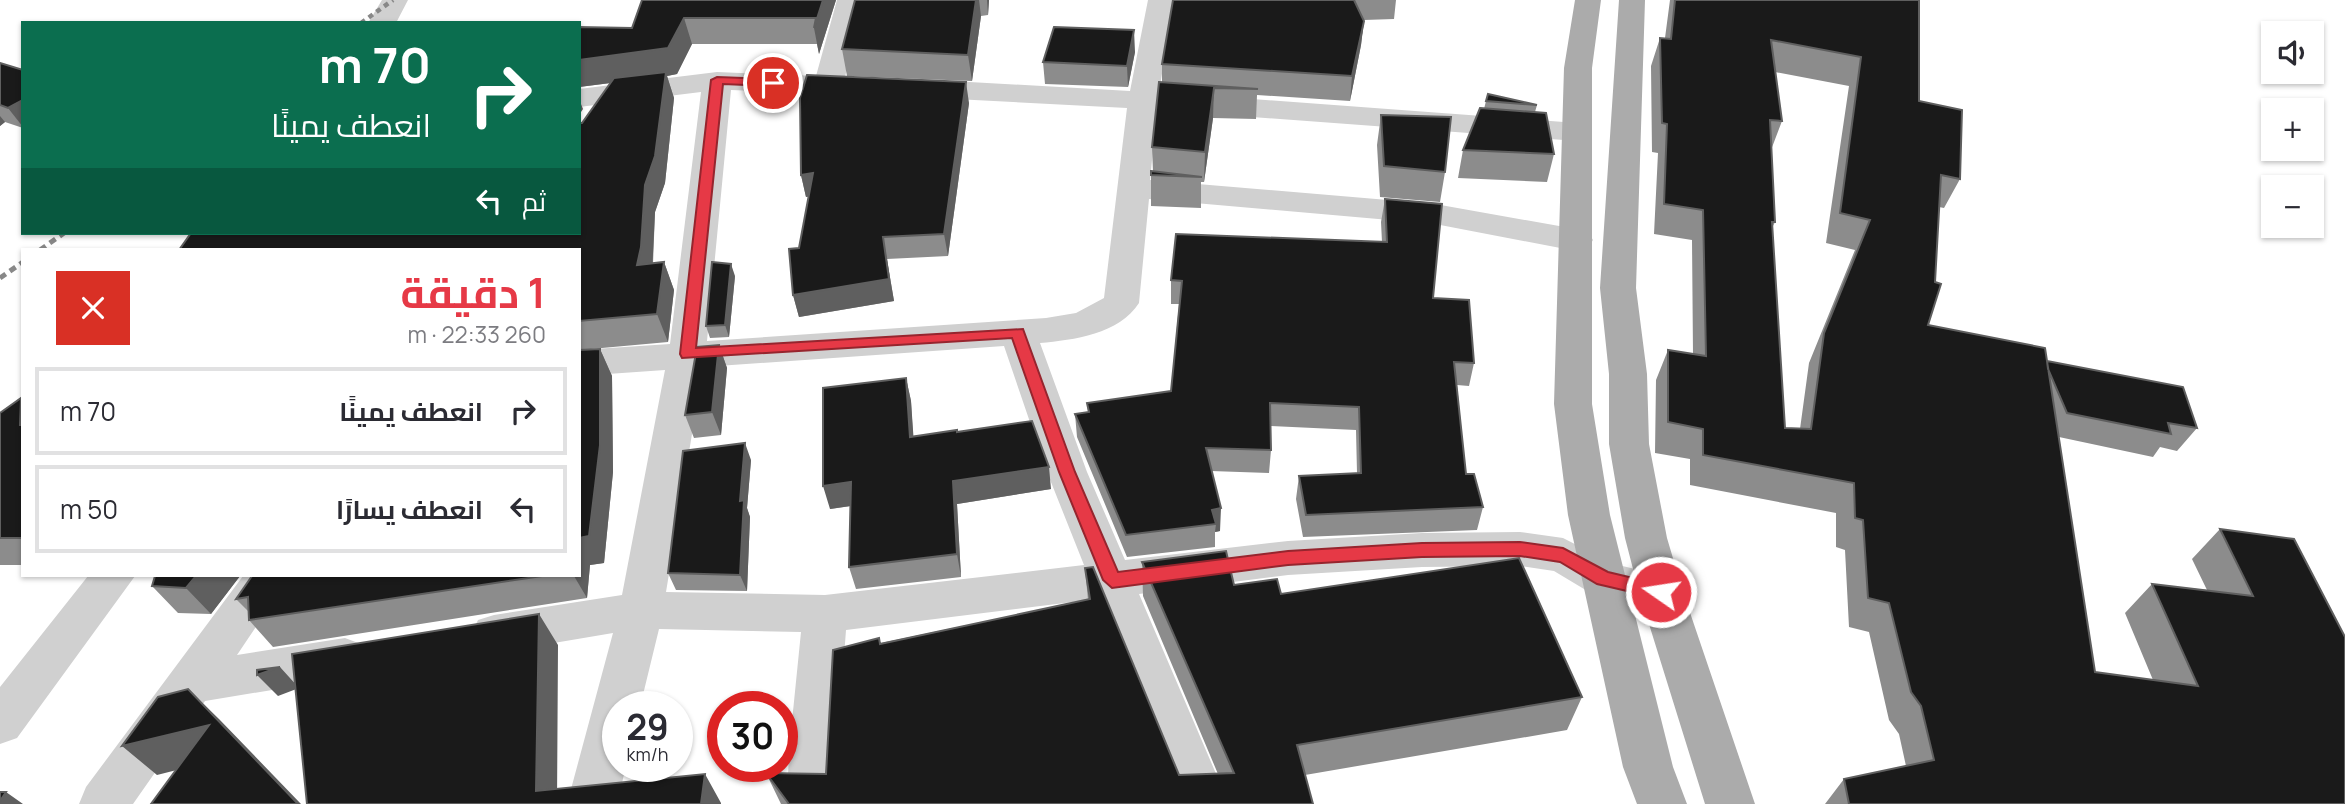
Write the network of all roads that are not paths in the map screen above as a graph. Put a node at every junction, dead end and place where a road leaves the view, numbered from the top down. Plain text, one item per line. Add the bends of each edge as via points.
1 (394, 0) edge
2 (850, 0) edge
3 (1161, 0) edge
4 (1588, 0) edge
5 (1632, 0) edge
6 (383, 21) edge
7 (717, 80) junction
8 (828, 85) junction
9 (1143, 99) junction
10 (586, 110) edge
11 (1577, 132) junction
12 (1133, 188) junction
13 (1576, 240) junction
14 (1018, 333) junction
15 (687, 354) junction
16 (581, 363) edge
17 (112, 577) edge
18 (267, 577) edge
19 (1604, 579) junction
20 (1112, 580) junction
21 (1661, 592) junction
22 (641, 610) junction
23 (825, 614) junction
24 (450, 641) edge
25 (382, 652) edge
26 (191, 683) junction
27 (0, 723) edge
28 (104, 804) edge
29 (592, 804) edge
30 (812, 804) edge
31 (1204, 804) edge
32 (1662, 804) edge
33 (1730, 804) edge

1 - 6 street
2 - 8 street
3 - 9 street
4 - 11 main road via 1578,68
5 - 21 main road via 1618,288 1628,374 1629,444
7 - 8 street
7 - 10 street via 612,94
7 - 15 street
8 - 9 street
9 - 11 street
9 - 12 street
11 - 13 main road
12 - 13 street via 1435,214
12 - 14 street via 1121,303 1105,318
13 - 19 main road via 1573,404 1589,515
14 - 15 street
14 - 20 street via 1067,472
15 - 16 street
15 - 22 street
17 - 27 street
18 - 26 street
19 - 20 street via 1563,555 1496,549 1288,558
19 - 21 street
19 - 32 main road via 1647,767
20 - 23 street
20 - 31 street
21 - 33 main road
22 - 23 street
22 - 24 street
22 - 29 street
23 - 30 street
25 - 26 street
26 - 28 street

